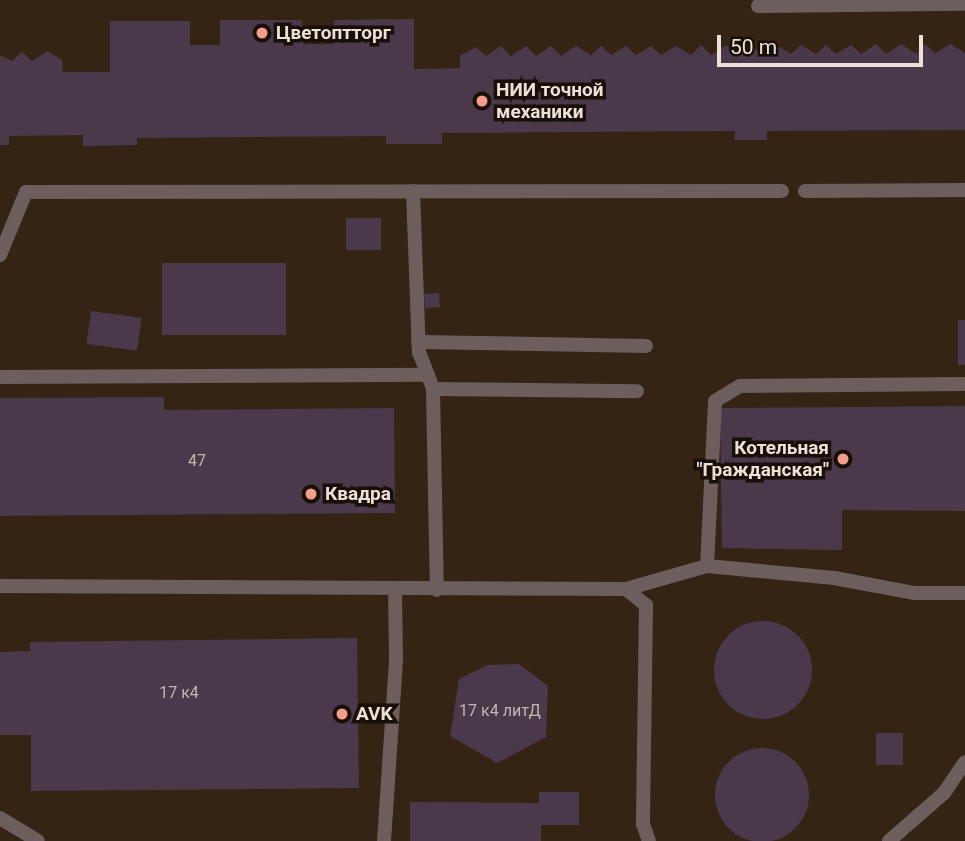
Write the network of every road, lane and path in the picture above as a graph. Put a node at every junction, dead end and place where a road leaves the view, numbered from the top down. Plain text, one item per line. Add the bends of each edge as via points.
1 (965, 4) edge
2 (758, 6) dead end
3 (965, 190) edge
4 (413, 191) junction
5 (782, 191) dead end
6 (805, 191) dead end
7 (0, 255) edge
8 (418, 342) junction
9 (646, 345) dead end
10 (428, 375) junction
11 (0, 377) edge
12 (965, 384) edge
13 (433, 389) junction
14 (638, 391) dead end
15 (707, 566) junction
16 (0, 586) edge
17 (626, 589) junction
18 (437, 590) junction
19 (395, 591) junction
20 (965, 593) edge
21 (965, 762) edge
22 (0, 818) edge
23 (38, 841) edge
24 (384, 841) edge
25 (649, 841) edge
26 (889, 841) edge

1 - 2 lane
3 - 6 lane
4 - 5 lane
4 - 7 lane via 26,192
4 - 8 lane
8 - 9 lane
8 - 10 lane
10 - 11 lane
10 - 13 lane
12 - 15 lane via 740,386 715,401
13 - 14 lane
13 - 18 lane
15 - 17 lane
15 - 20 lane via 834,578 914,593
16 - 19 lane
17 - 18 lane
17 - 25 lane via 646,605 643,824
18 - 19 lane
19 - 24 lane via 396,659
21 - 26 lane via 944,793
22 - 23 lane

